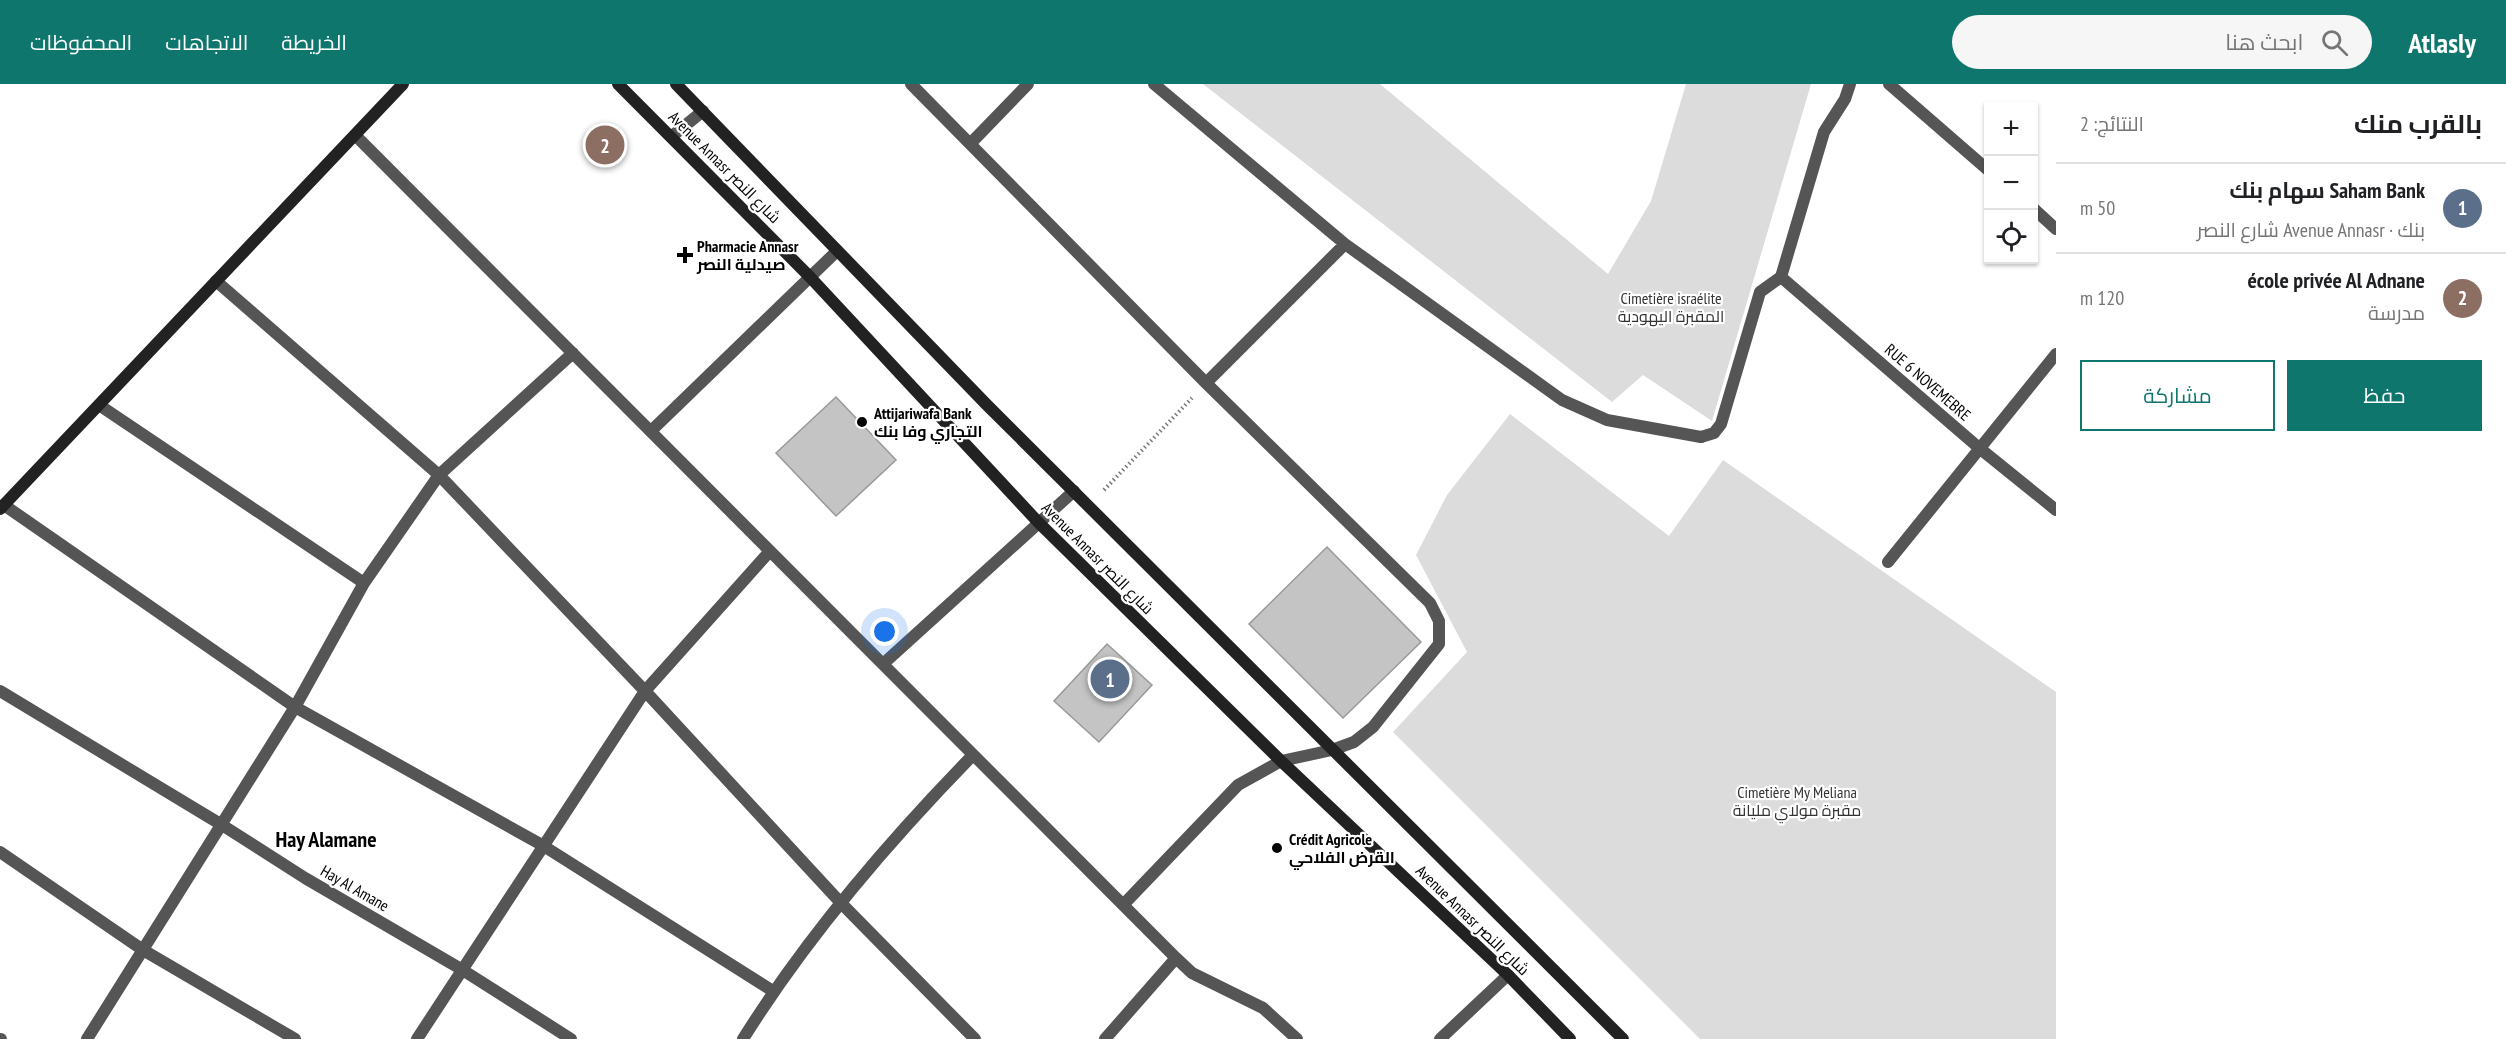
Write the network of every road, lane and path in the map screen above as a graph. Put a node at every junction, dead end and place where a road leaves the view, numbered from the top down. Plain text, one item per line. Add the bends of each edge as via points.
1 (403, 84) edge
2 (618, 84) edge
3 (676, 84) edge
4 (911, 84) edge
5 (1028, 84) edge
6 (1154, 84) edge
7 (1850, 84) edge
8 (1889, 84) edge
9 (703, 111) junction
10 (355, 135) junction
11 (671, 137) junction
12 (970, 144) junction
13 (1984, 166) edge
14 (2035, 210) edge
15 (2056, 229) edge
16 (1345, 244) junction
17 (837, 251) junction
18 (810, 276) junction
19 (1781, 277) junction
20 (216, 281) junction
21 (573, 353) junction
22 (2056, 354) edge
23 (1206, 383) junction
24 (99, 405) junction
25 (651, 431) junction
26 (1978, 447) junction
27 (439, 475) junction
28 (1074, 490) junction
29 (1089, 506) junction
30 (2, 507) edge
31 (2056, 510) edge
32 (1038, 522) junction
33 (770, 551) junction
34 (1888, 562) dead end
35 (364, 583) junction
36 (883, 664) junction
37 (0, 691) edge
38 (645, 691) junction
39 (295, 707) junction
40 (1332, 750) junction
41 (973, 755) junction
42 (1281, 761) junction
43 (222, 825) junction
44 (542, 845) junction
45 (0, 852) edge
46 (840, 902) junction
47 (1123, 905) junction
48 (143, 950) junction
49 (1176, 958) junction
50 (461, 969) junction
51 (1508, 975) junction
52 (773, 991) junction
53 (87, 1039) edge
54 (295, 1039) edge
55 (417, 1039) edge
56 (571, 1039) edge
57 (743, 1039) edge
58 (975, 1039) edge
59 (1105, 1039) edge
60 (1297, 1039) edge
61 (1440, 1039) edge
62 (1570, 1039) edge
63 (1623, 1039) edge

1 - 10 main road
2 - 11 main road, Avenue Annasr شارع النصر
3 - 9 main road, Avenue Annasr شارع النصر
4 - 12 street
5 - 12 street
6 - 16 street
7 - 19 street via 1824,132
8 - 13 street
9 - 11 street
9 - 17 main road, Avenue Annasr شارع النصر
10 - 20 main road
10 - 21 street
11 - 18 main road, Avenue Annasr شارع النصر
12 - 23 street
14 - 15 street
16 - 19 street via 1562,400 1607,420 1701,436 1714,433 1721,424 1760,292
16 - 23 street
17 - 18 street
17 - 28 main road, Avenue Annasr شارع النصر
18 - 25 street
18 - 32 main road, Avenue Annasr شارع النصر
19 - 26 street, RUE 6 NOVEMEBRE
20 - 24 main road
20 - 27 street
21 - 25 street
21 - 27 street
22 - 26 street
23 - 29 path
23 - 40 street via 1430,603 1439,621 1439,644 1374,727 1354,742
24 - 30 main road
24 - 35 street
25 - 33 street
26 - 31 street, RUE 6 NOVEMEBRE
26 - 34 street
27 - 35 street
27 - 38 street
28 - 29 main road, Avenue Annasr شارع النصر
28 - 32 street
29 - 40 main road, Avenue Annasr شارع النصر
30 - 39 street
32 - 36 street
32 - 42 main road, Avenue Annasr شارع النصر
33 - 36 street
33 - 38 street
35 - 39 street
36 - 41 street
37 - 43 street, Hay Al Amane
38 - 44 street
38 - 46 street
39 - 43 street
39 - 44 street
40 - 42 street
40 - 63 main road, Avenue Annasr شارع النصر
41 - 46 street
41 - 47 street
42 - 47 street via 1238,785
42 - 51 main road, Avenue Annasr شارع النصر
43 - 48 street
43 - 50 street, Hay Al Amane
44 - 50 street
44 - 52 street
45 - 48 street
46 - 52 street
46 - 58 street
47 - 49 street
48 - 53 street
48 - 54 street
49 - 59 street
49 - 60 street via 1192,973 1263,1008
50 - 55 street
50 - 56 street, Hay Al Amane
51 - 61 street
51 - 62 main road, Avenue Annasr شارع النصر
52 - 57 street

